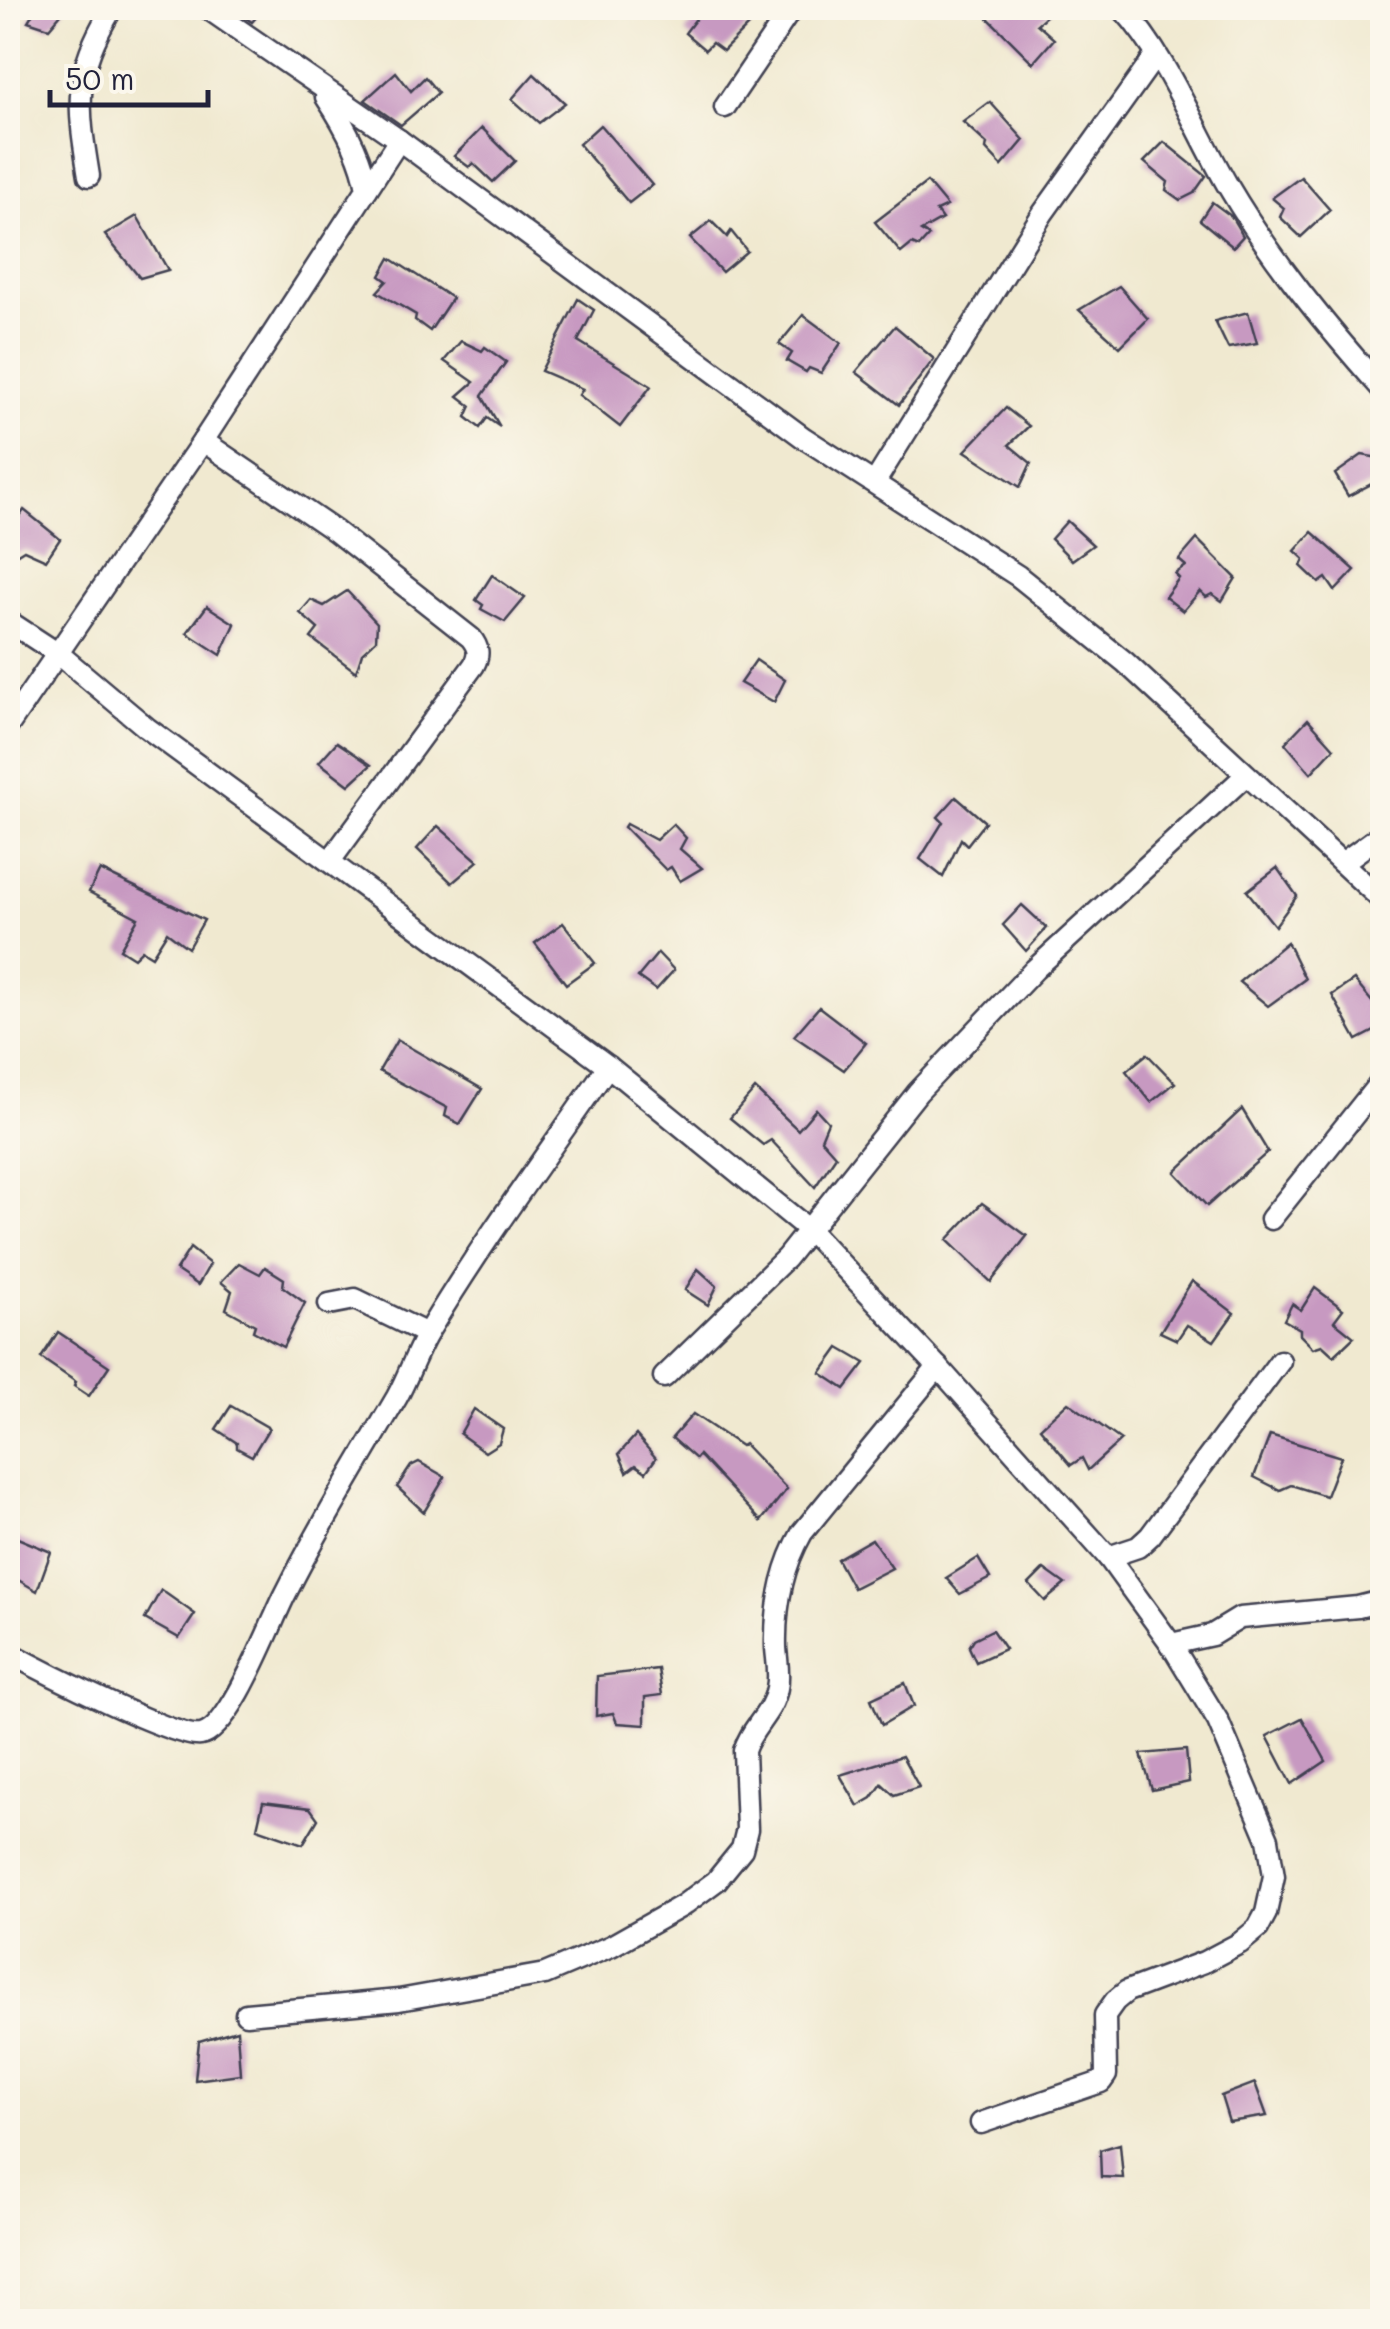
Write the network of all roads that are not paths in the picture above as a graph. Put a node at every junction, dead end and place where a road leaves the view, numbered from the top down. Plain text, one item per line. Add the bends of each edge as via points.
1 (112, 8) edge
2 (207, 8) edge
3 (792, 8) edge
4 (1122, 8) edge
5 (1156, 55) junction
6 (319, 87) junction
7 (725, 108) dead end
8 (399, 140) junction
9 (89, 176) dead end
10 (367, 189) junction
11 (1382, 388) edge
12 (203, 441) junction
13 (875, 482) junction
14 (8, 621) edge
15 (60, 654) junction
16 (8, 726) edge
17 (1245, 776) junction
18 (1382, 834) edge
19 (330, 862) junction
20 (1342, 863) junction
21 (1382, 900) edge
22 (608, 1066) junction
23 (1382, 1080) edge
24 (1271, 1219) dead end
25 (808, 1230) junction
26 (329, 1304) dead end
27 (427, 1334) junction
28 (1280, 1361) dead end
29 (938, 1367) junction
30 (664, 1377) dead end
31 (1108, 1557) junction
32 (1382, 1600) edge
33 (1172, 1644) junction
34 (8, 1652) edge
35 (246, 2014) dead end
36 (981, 2123) dead end

1 - 9 street via 78,95
2 - 6 street
3 - 7 street
4 - 5 street
5 - 11 street via 1261,235 1324,324
5 - 13 street via 1042,213
6 - 8 street
6 - 10 street via 352,145
8 - 10 street
8 - 13 street via 804,438
10 - 12 street
12 - 15 street
12 - 19 street via 336,530 478,649 474,665
13 - 17 street via 1018,576 1126,662
14 - 15 street
15 - 16 street
15 - 19 street
17 - 20 street
17 - 25 street via 1035,968 918,1092
18 - 20 street
19 - 22 street
20 - 21 street
22 - 25 street
22 - 27 street
23 - 24 street
25 - 29 street
25 - 30 street
26 - 27 street via 355,1298
27 - 34 street via 213,1730 190,1735 158,1723
28 - 31 street via 1150,1536 1138,1548
29 - 31 street
29 - 35 street via 790,1554 778,1605 777,1692 744,1750 746,1840 716,1881 611,1946 545,1974 399,2000
31 - 33 street
32 - 33 street via 1240,1618 1212,1635
33 - 36 street via 1218,1721 1268,1839 1274,1876 1266,1913 1240,1943 1114,2001 1105,2015 1101,2082

